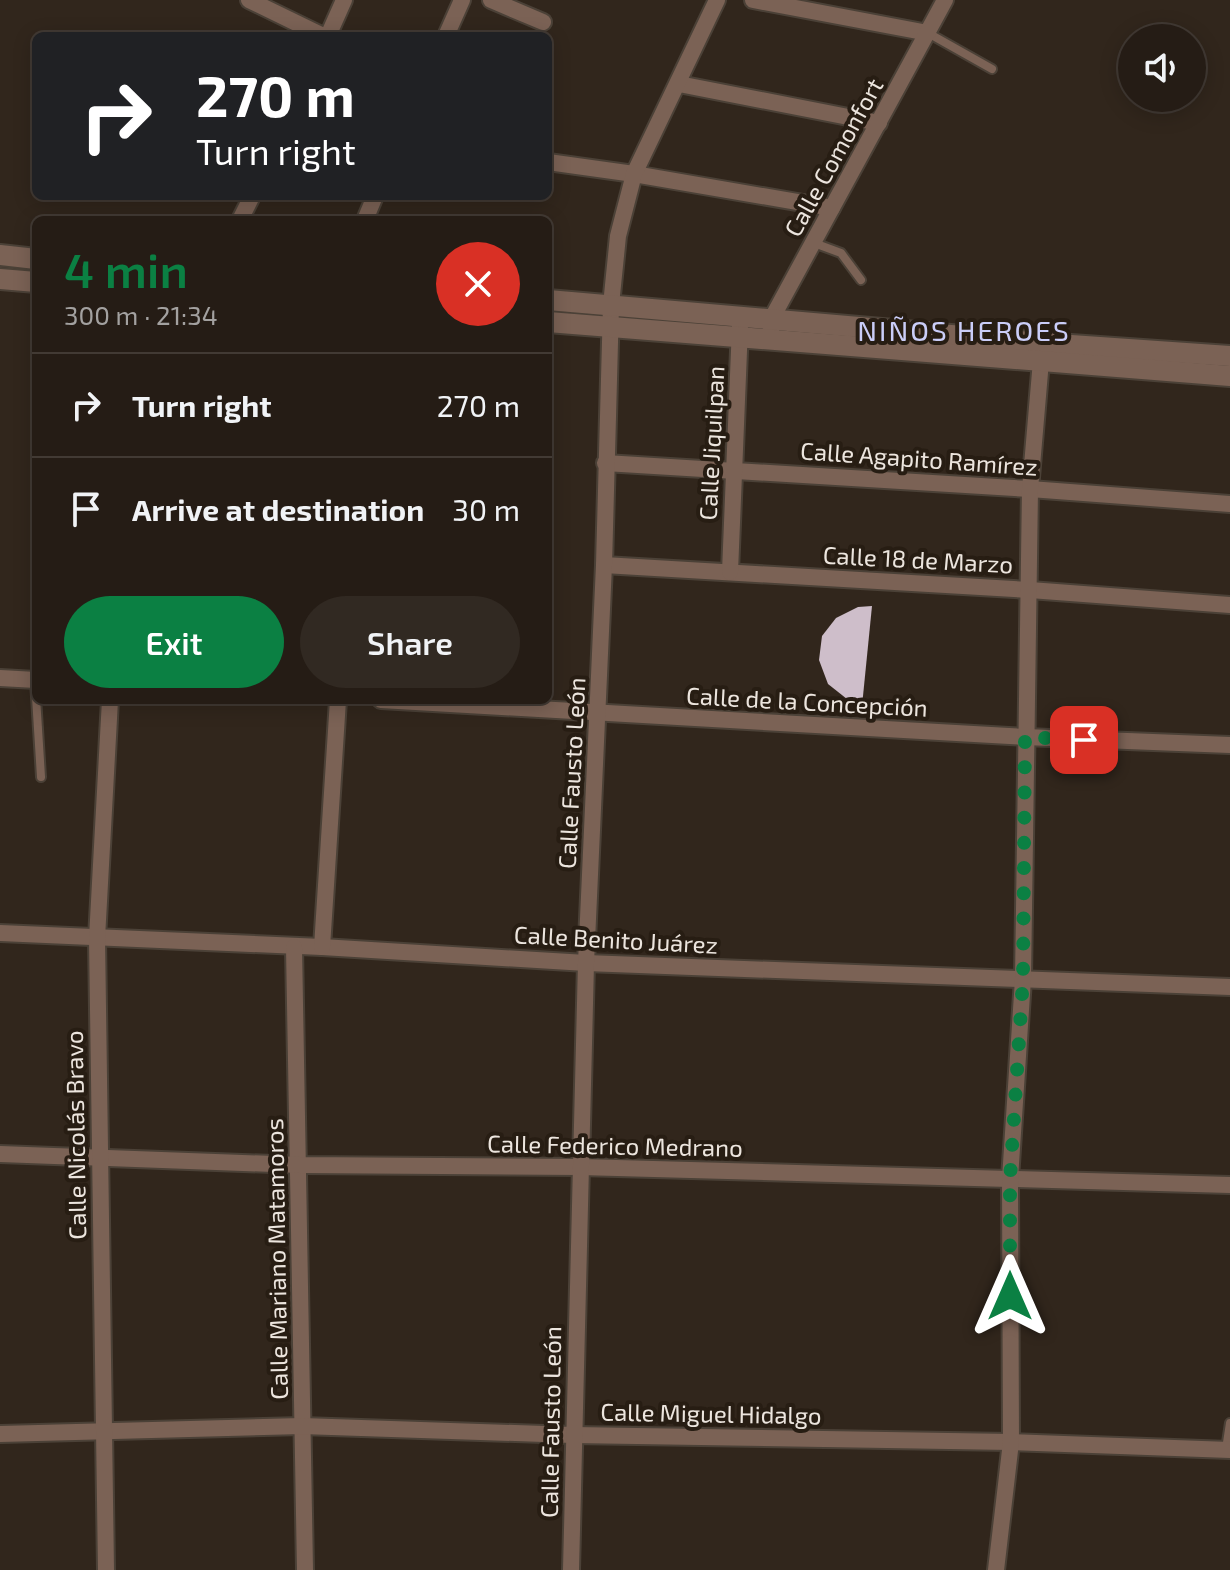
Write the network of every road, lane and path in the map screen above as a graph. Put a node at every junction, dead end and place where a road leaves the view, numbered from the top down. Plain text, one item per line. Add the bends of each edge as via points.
1 (249, 0) edge
2 (344, 0) edge
3 (462, 0) edge
4 (491, 0) edge
5 (717, 0) edge
6 (753, 0) edge
7 (945, 0) edge
8 (543, 22) dead end
9 (317, 32) edge
10 (327, 32) edge
11 (448, 32) edge
12 (928, 33) junction
13 (992, 69) dead end
14 (679, 84) junction
15 (879, 123) junction
16 (552, 163) edge
17 (634, 174) junction
18 (832, 208) junction
19 (813, 242) junction
20 (0, 255) edge
21 (32, 259) edge
22 (0, 279) edge
23 (861, 280) dead end
24 (32, 282) edge
25 (552, 300) edge
26 (611, 305) junction
27 (740, 316) junction
28 (772, 318) junction
29 (552, 322) edge
30 (611, 327) junction
31 (740, 337) junction
32 (771, 339) junction
33 (1041, 353) junction
34 (1230, 356) edge
35 (1230, 376) edge
36 (605, 463) junction
37 (732, 469) junction
38 (1030, 489) junction
39 (1230, 504) edge
40 (604, 565) junction
41 (730, 572) junction
42 (1030, 590) junction
43 (1230, 605) edge
44 (0, 678) edge
45 (32, 680) edge
46 (36, 704) edge
47 (110, 704) edge
48 (338, 704) edge
49 (443, 704) edge
50 (598, 714) junction
51 (1025, 737) junction
52 (1230, 745) edge
53 (41, 777) dead end
54 (0, 933) edge
55 (97, 938) junction
56 (294, 947) junction
57 (322, 947) junction
58 (586, 963) junction
59 (1023, 979) junction
60 (1230, 987) edge
61 (0, 1154) edge
62 (99, 1156) junction
63 (300, 1165) junction
64 (580, 1167) junction
65 (1010, 1179) junction
66 (1230, 1185) edge
67 (1230, 1423) edge
68 (302, 1426) junction
69 (103, 1430) junction
70 (0, 1434) edge
71 (573, 1435) junction
72 (1011, 1442) junction
73 (1228, 1450) edge
74 (106, 1570) edge
75 (305, 1570) edge
76 (571, 1570) edge
77 (996, 1570) edge

1 - 9 street
2 - 10 street
3 - 11 street
4 - 8 street
5 - 14 street, Calle Fausto León
6 - 12 street
7 - 12 street, Calle Comonfort
12 - 13 lane
12 - 15 street, Calle Comonfort
14 - 15 street
14 - 17 street, Calle Fausto León
15 - 18 street, Calle Comonfort
16 - 17 street
17 - 18 street
17 - 26 street, Calle Fausto León via 618,236
18 - 19 street, Calle Comonfort
19 - 23 lane via 841,253
19 - 28 street, Calle Comonfort
20 - 21 street
22 - 24 street
25 - 26 street
26 - 27 street
26 - 30 street, Calle Fausto León
27 - 28 street
27 - 31 street, Calle Jiquilpan
28 - 32 street, Calle Comonfort
28 - 33 street
29 - 30 street
30 - 31 street
30 - 36 street, Calle Fausto León
31 - 32 street
31 - 37 street, Calle Jiquilpan
32 - 33 street
33 - 34 street
33 - 35 street
33 - 38 street
36 - 37 street, Calle Agapito Ramírez
36 - 40 street, Calle Fausto León
37 - 38 street, Calle Agapito Ramírez
37 - 41 street, Calle Jiquilpan
38 - 39 street, Calle Agapito Ramírez
38 - 42 street
40 - 41 street, Calle 18 de Marzo
40 - 50 street, Calle Fausto León
41 - 42 street, Calle 18 de Marzo
42 - 43 street, Calle 18 de Marzo
42 - 51 street
44 - 45 street
46 - 53 lane
47 - 55 street, Calle Nicolás Bravo
48 - 57 street
49 - 50 street, Calle de la Concepción
50 - 51 street, Calle de la Concepción
50 - 58 street, Calle Fausto León
51 - 52 street, Calle de la Concepción
51 - 59 street
54 - 55 street, Calle Benito Juárez
55 - 56 street, Calle Benito Juárez
55 - 62 street, Calle Nicolás Bravo
56 - 57 street, Calle Benito Juárez
56 - 63 street, Calle Mariano Matamoros
57 - 58 street, Calle Benito Juárez
58 - 59 street, Calle Benito Juárez
58 - 64 street, Calle Fausto León
59 - 60 street, Calle Benito Juárez
59 - 65 street
61 - 62 street, Calle Federico Medrano
62 - 63 street, Calle Federico Medrano
62 - 69 street, Calle Nicolás Bravo
63 - 64 street, Calle Federico Medrano
63 - 68 street, Calle Mariano Matamoros
64 - 65 street, Calle Federico Medrano
64 - 71 street, Calle Fausto León
65 - 66 street, Calle Federico Medrano
65 - 72 street
67 - 73 lane
68 - 69 street, Calle Miguel Hidalgo
68 - 71 street, Calle Miguel Hidalgo
68 - 75 street, Calle Mariano Matamoros
69 - 70 street, Calle Miguel Hidalgo
69 - 74 street, Calle Nicolás Bravo
71 - 72 street, Calle Miguel Hidalgo
71 - 76 street, Calle Fausto León
72 - 73 street, Calle Miguel Hidalgo
72 - 77 street

